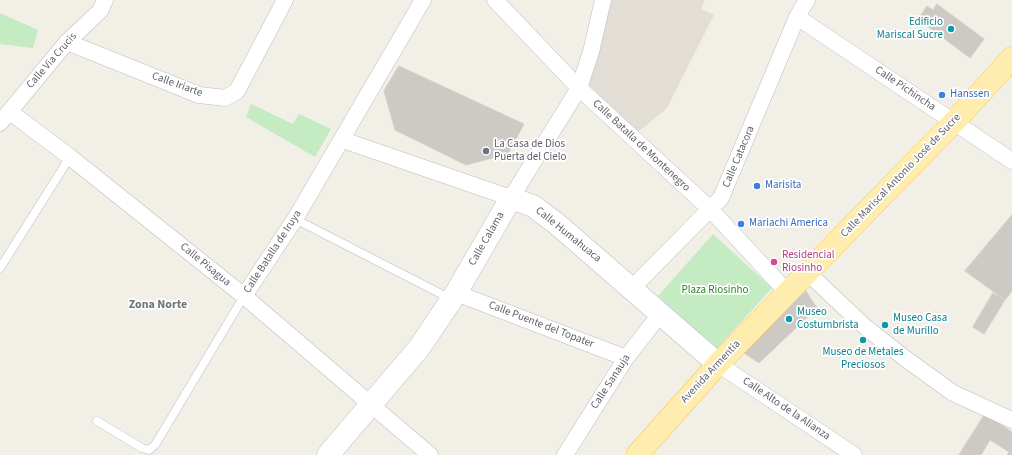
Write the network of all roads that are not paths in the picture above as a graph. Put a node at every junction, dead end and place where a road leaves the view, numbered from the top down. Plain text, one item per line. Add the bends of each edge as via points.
1 (105, 0) edge
2 (285, 0) edge
3 (423, 0) edge
4 (495, 0) edge
5 (603, 0) edge
6 (807, 0) edge
7 (797, 17) junction
8 (66, 42) junction
9 (1012, 58) edge
10 (579, 88) junction
11 (5, 117) edge
12 (954, 122) junction
13 (343, 140) junction
14 (70, 157) junction
15 (1012, 161) edge
16 (511, 198) junction
17 (710, 209) junction
18 (295, 219) junction
19 (0, 268) edge
20 (807, 272) junction
21 (632, 288) junction
22 (787, 292) junction
23 (244, 296) junction
24 (454, 296) junction
25 (661, 313) junction
26 (626, 358) junction
27 (718, 364) junction
28 (370, 404) junction
29 (1012, 420) edge
30 (97, 421) dead end
31 (328, 455) edge
32 (430, 455) edge
33 (565, 455) edge
34 (637, 455) edge
35 (854, 455) edge

1 - 8 street, Calle Via Crucis via 100,10
2 - 8 street, Calle Iriarte via 237,91 225,98 199,95
3 - 13 street, Calle Batalla de Iruya
4 - 10 street, Calle Batalla de Montenegro
5 - 10 street, Calle Calama via 591,52
6 - 7 street, Calle Catacora
7 - 12 street, Calle Pichincha
7 - 17 street, Calle Catacora via 721,198
8 - 11 street, Calle Via Crucis
9 - 12 main road, Calle Mariscal Antonio José de Sucre
10 - 16 street, Calle Calama
10 - 17 street, Calle Batalla de Montenegro
11 - 14 street, Calle Pisagua
12 - 15 street, Calle Pichincha
12 - 20 main road, Calle Mariscal Antonio José de Sucre
13 - 16 street, Calle Humahuaca
13 - 18 street, Calle Batalla de Iruya
14 - 19 lane
14 - 23 street, Calle Pisagua
16 - 21 main road, Calle Humahuaca via 533,206
16 - 24 main road, Calle Calama
17 - 21 street, Calle Catacora
17 - 22 street, Calle Batalla de Montenegro
18 - 23 street, Calle Batalla de Iruya
18 - 24 lane, Calle Puente del Topater
20 - 22 main road, Calle Mariscal Antonio José de Sucre
20 - 29 street via 864,326 953,393
21 - 25 main road, Calle Humahuaca
22 - 27 main road, Avenida Armentia
23 - 28 street, Calle Pisagua
23 - 30 lane, Calle Batalla de Iruya via 155,445 149,450 142,448
24 - 26 street, Calle Puente del Topater
24 - 28 main road, Calle Calama via 419,348
25 - 26 street, Calle Sanauja
25 - 27 main road, Calle Humahuaca
26 - 33 street, Calle Sanauja
27 - 34 main road, Avenida Armentia
27 - 35 street, Calle Alto de la Alianza
28 - 31 main road, Calle Calama
28 - 32 street, Calle Pisagua

